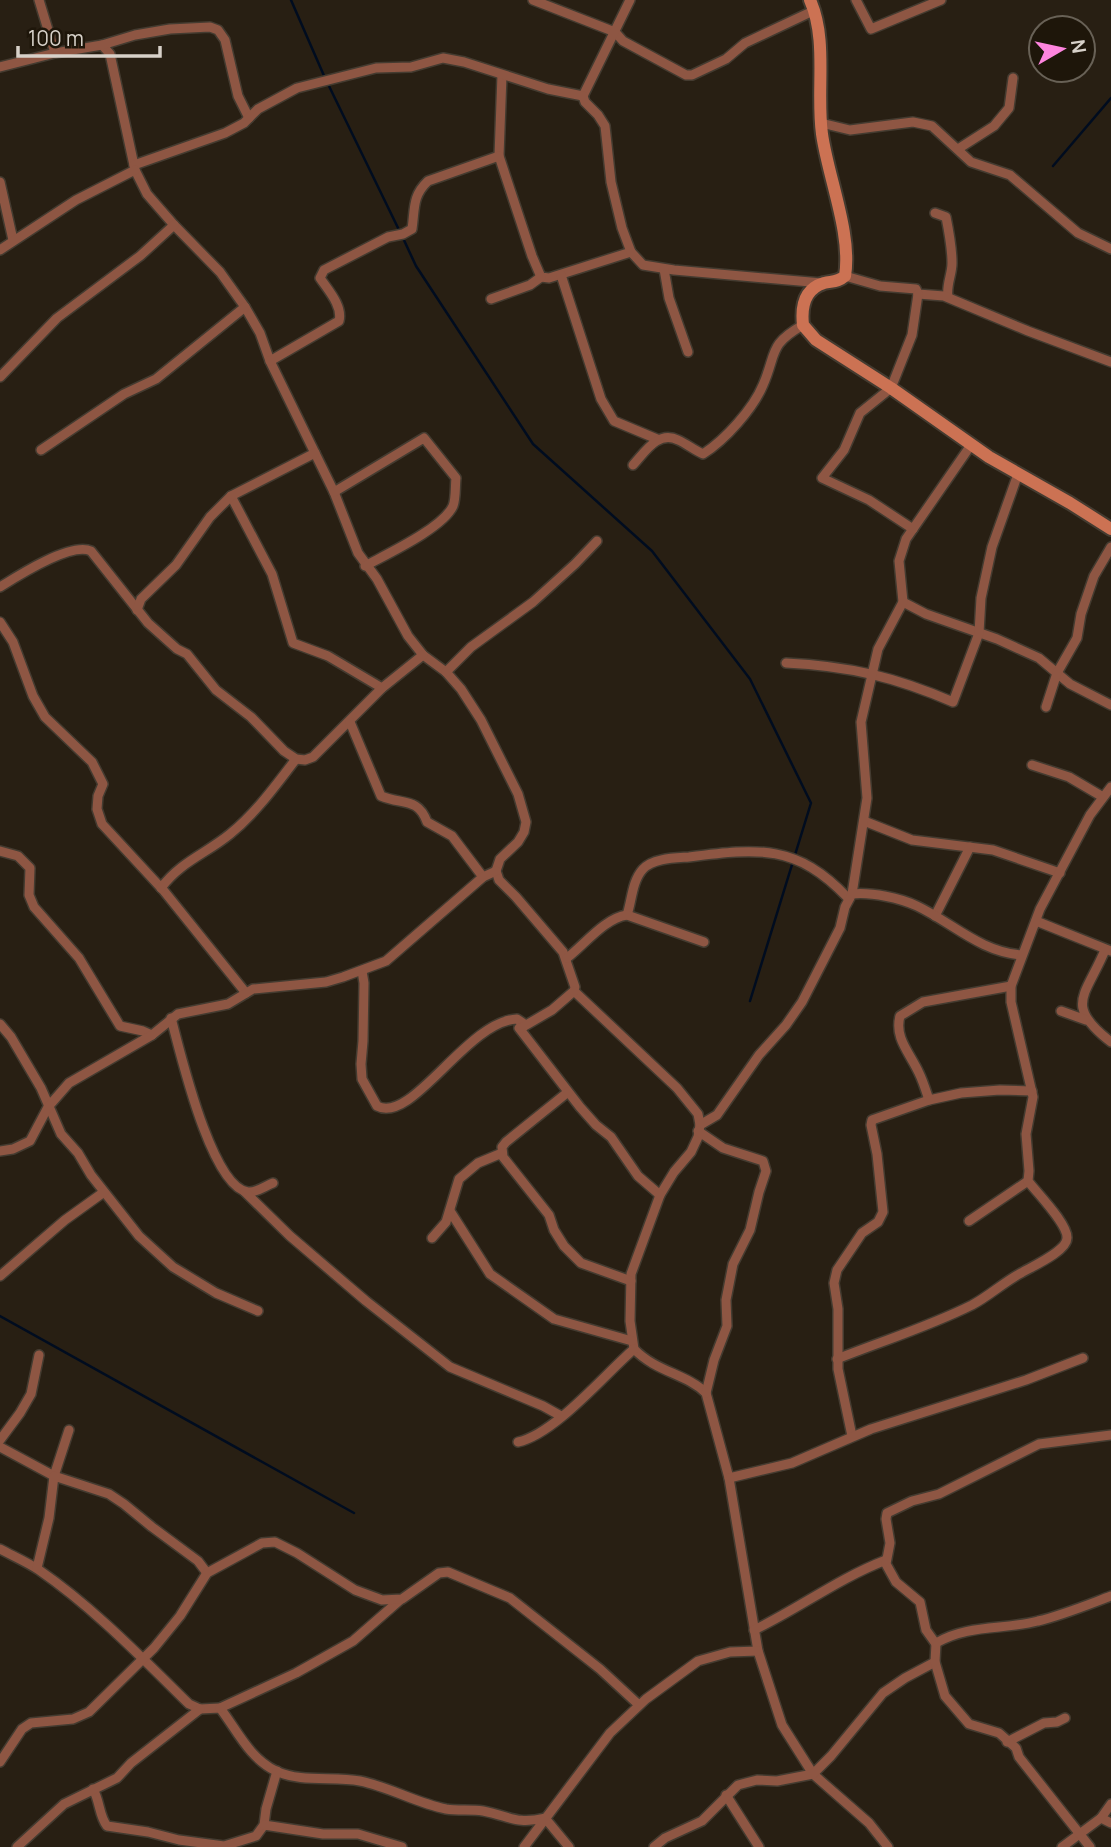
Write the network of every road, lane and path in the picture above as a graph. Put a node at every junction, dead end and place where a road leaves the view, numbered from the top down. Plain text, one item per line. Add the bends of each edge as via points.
1 (39, 0) edge
2 (533, 0) edge
3 (630, 0) edge
4 (856, 0) edge
5 (941, 0) edge
6 (811, 5) edge
7 (615, 32) junction
8 (102, 46) junction
9 (55, 53) junction
10 (0, 67) edge
11 (502, 75) junction
12 (1013, 78) dead end
13 (583, 96) junction
14 (249, 118) junction
15 (821, 123) junction
16 (958, 149) junction
17 (499, 156) junction
18 (134, 167) junction
19 (0, 182) edge
20 (935, 212) dead end
21 (174, 225) junction
22 (13, 240) junction
23 (1111, 249) edge
24 (0, 250) edge
25 (631, 252) junction
26 (664, 269) junction
27 (561, 275) junction
28 (845, 276) junction
29 (541, 277) junction
30 (794, 281) junction
31 (824, 284) junction
32 (919, 294) junction
33 (807, 295) junction
34 (948, 297) junction
35 (491, 299) dead end
36 (244, 307) junction
37 (803, 325) junction
38 (688, 352) dead end
39 (270, 361) junction
40 (1111, 362) edge
41 (0, 377) edge
42 (891, 388) junction
43 (657, 439) junction
44 (971, 445) junction
45 (41, 450) dead end
46 (315, 453) junction
47 (633, 465) dead end
48 (1018, 474) junction
49 (334, 492) junction
50 (231, 496) junction
51 (913, 529) junction
52 (1111, 529) edge
53 (597, 541) dead end
54 (1111, 547) edge
55 (365, 566) junction
56 (0, 587) edge
57 (903, 602) junction
58 (138, 610) junction
59 (0, 622) edge
60 (979, 633) junction
61 (423, 655) junction
62 (786, 663) dead end
63 (446, 672) junction
64 (871, 673) junction
65 (1057, 673) junction
66 (382, 688) junction
67 (1111, 705) edge
68 (1046, 707) dead end
69 (350, 722) junction
70 (296, 759) junction
71 (1032, 765) dead end
72 (1111, 787) edge
73 (1103, 797) junction
74 (863, 821) junction
75 (971, 847) junction
76 (0, 851) edge
77 (496, 871) junction
78 (1060, 873) junction
79 (483, 877) junction
80 (161, 888) junction
81 (850, 896) junction
82 (627, 915) junction
83 (935, 916) junction
84 (1036, 921) junction
85 (704, 942) dead end
86 (1108, 951) edge
87 (1022, 955) junction
88 (567, 958) junction
89 (362, 971) junction
90 (1011, 986) junction
91 (574, 992) junction
92 (246, 993) junction
93 (1061, 1011) dead end
94 (171, 1018) junction
95 (1086, 1020) junction
96 (0, 1024) edge
97 (519, 1028) junction
98 (152, 1035) junction
99 (1111, 1042) edge
100 (1032, 1091) junction
101 (568, 1093) junction
102 (929, 1100) junction
103 (48, 1107) junction
104 (699, 1128) junction
105 (0, 1150) edge
106 (502, 1153) junction
107 (1028, 1181) junction
108 (273, 1183) dead end
109 (104, 1192) junction
110 (245, 1192) junction
111 (660, 1195) junction
112 (450, 1211) junction
113 (969, 1221) dead end
114 (432, 1237) dead end
115 (0, 1276) edge
116 (631, 1281) junction
117 (258, 1311) dead end
118 (633, 1345) junction
119 (39, 1355) dead end
120 (1083, 1358) dead end
121 (837, 1359) junction
122 (706, 1393) junction
123 (561, 1416) junction
124 (69, 1430) dead end
125 (1111, 1435) edge
126 (852, 1436) junction
127 (0, 1440) edge
128 (518, 1442) dead end
129 (0, 1447) edge
130 (54, 1476) junction
131 (729, 1478) junction
132 (4, 1552) edge
133 (886, 1560) junction
134 (0, 1563) edge
135 (37, 1568) junction
136 (207, 1573) junction
137 (1111, 1596) edge
138 (402, 1599) junction
139 (754, 1630) junction
140 (936, 1644) junction
141 (758, 1651) junction
142 (142, 1658) junction
143 (935, 1662) junction
144 (639, 1705) junction
145 (220, 1707) junction
146 (200, 1709) junction
147 (1065, 1718) dead end
148 (1007, 1742) junction
149 (0, 1762) edge
150 (277, 1771) junction
151 (813, 1774) junction
152 (93, 1790) junction
153 (726, 1795) junction
154 (1111, 1804) edge
155 (545, 1818) junction
156 (1101, 1818) junction
157 (1111, 1824) edge
158 (264, 1825) junction
159 (1080, 1834) junction
160 (17, 1847) edge
161 (402, 1847) edge
162 (523, 1847) edge
163 (569, 1847) edge
164 (654, 1847) edge
165 (759, 1847) edge
166 (888, 1847) edge
167 (1062, 1847) edge
168 (1090, 1847) edge

1 - 9 street
2 - 7 street
3 - 7 street
4 - 5 street via 871,29
6 - 7 street via 692,75 674,70
6 - 15 street via 818,35
7 - 13 street
8 - 9 street
8 - 14 street via 170,29 218,30
8 - 18 street via 110,54
9 - 10 street
11 - 13 street
11 - 14 street via 443,58 411,67 376,68 297,88
11 - 17 street
12 - 16 street via 1009,108 994,127
13 - 25 street via 605,126 614,193
14 - 18 street via 225,133
15 - 16 street via 850,130 913,122 932,127
15 - 28 street via 846,245
16 - 23 street via 971,162 1010,175 1078,233
17 - 29 street
17 - 39 street via 428,181 419,190 412,229 324,270 320,278 334,298 339,321
18 - 21 street via 147,194
18 - 22 street
19 - 22 street
20 - 34 street via 946,217 951,242
21 - 36 street via 220,272
21 - 41 street via 57,318
22 - 24 street
25 - 26 street via 643,265
25 - 27 street
26 - 30 street
26 - 38 street
27 - 29 street
27 - 43 street via 601,399 614,421
28 - 31 street
28 - 32 street via 880,286 916,289
29 - 35 street
30 - 31 street
30 - 33 street
31 - 33 street
32 - 34 street
32 - 42 street via 912,335
33 - 37 street
34 - 40 street
36 - 39 street
36 - 45 street via 156,379 124,394
37 - 42 street via 817,340
37 - 43 street via 782,338 763,386 711,449 703,454 676,439
39 - 46 street
42 - 44 street
42 - 51 street via 860,413 844,450 822,478 869,500
43 - 47 street
44 - 48 street
44 - 51 street
46 - 49 street
46 - 50 street
48 - 52 street
48 - 60 street via 992,547
49 - 55 street
49 - 55 street via 424,438 456,478 453,506 442,519
50 - 58 street via 176,565 141,599
50 - 66 street via 272,574 293,643 328,656
51 - 57 street via 899,561
53 - 63 street via 533,602 471,647
54 - 65 street via 1094,576 1077,638
55 - 61 street
56 - 58 street via 57,556 86,549
57 - 60 street
57 - 64 street
58 - 70 street via 187,654 216,690
59 - 80 street via 45,717 92,762 103,784 97,809 102,824
60 - 64 street via 953,702
60 - 65 street via 1039,658
61 - 63 street
61 - 66 street
62 - 64 street
63 - 77 street via 481,720 518,794 526,822 518,842 500,859
64 - 74 street via 862,722 867,798
65 - 67 street
65 - 68 street
66 - 69 street
69 - 70 street via 313,757
69 - 79 street via 381,796 415,804 426,822 452,836
70 - 80 street via 230,835 186,862
71 - 73 street via 1069,777
72 - 73 street
73 - 78 street
74 - 75 street via 912,839
74 - 81 street
75 - 78 street
75 - 83 street
76 - 98 street via 18,856 30,868 29,895 34,907 79,958 120,1027
77 - 79 street
77 - 88 street
78 - 84 street
79 - 89 street via 403,948
80 - 92 street
81 - 82 street via 794,858 732,852 648,865 635,880
81 - 83 street via 903,901
81 - 104 street via 840,928 802,1002 732,1097
82 - 85 street
82 - 88 street via 607,923
83 - 87 street via 989,947
84 - 86 street
84 - 87 street
86 - 95 street via 1081,1003
87 - 90 street
88 - 91 street
89 - 92 street via 326,982 263,987
89 - 97 street via 362,1079 382,1109 413,1097 493,1024 517,1019 523,1023
90 - 100 street
90 - 102 street via 923,1002 900,1016 900,1038
91 - 97 street via 537,1021
91 - 104 street via 677,1088 698,1114
92 - 94 street via 228,1004
93 - 95 street
94 - 98 street
94 - 110 street via 209,1144 233,1184
95 - 99 street
96 - 103 street
97 - 101 street
98 - 103 street via 69,1083
100 - 102 street via 961,1093
100 - 107 street via 1026,1134
101 - 106 street via 506,1142
101 - 111 street via 611,1137 638,1176
102 - 121 street via 872,1120 870,1125 883,1212 837,1270
103 - 105 street via 30,1140 21,1147
103 - 109 street via 61,1134
104 - 111 street via 691,1152
104 - 122 street via 723,1147 763,1161 766,1171 750,1230 733,1264 727,1326
106 - 112 street via 459,1178
106 - 116 street via 549,1215 564,1246 582,1263
107 - 113 street
107 - 121 street via 1061,1222 1068,1235 1066,1244 974,1303
108 - 110 street
109 - 115 street
109 - 117 street via 139,1236 173,1267
110 - 123 street via 347,1285 450,1367
111 - 116 street
112 - 114 street
112 - 118 street via 491,1274 554,1319
116 - 118 street
118 - 122 street via 661,1370
118 - 123 street
119 - 127 street via 31,1394
120 - 126 street
121 - 126 street
122 - 131 street
123 - 128 street
124 - 130 street
125 - 133 street via 1039,1444 939,1494 887,1513 890,1543
126 - 131 street via 792,1463
129 - 130 street
130 - 135 street
130 - 136 street via 109,1494 198,1561
131 - 139 street
132 - 134 street
132 - 135 street
133 - 139 street
133 - 140 street via 896,1582 920,1602 926,1630
135 - 142 street
136 - 138 street via 262,1543 275,1542 371,1597
136 - 142 street via 180,1616
137 - 140 street via 1036,1622 988,1627 949,1636
138 - 144 street via 433,1576 448,1572 510,1598
138 - 145 street via 353,1641
139 - 141 street
140 - 143 street
141 - 144 street via 730,1652 698,1661
141 - 151 street via 782,1725
142 - 146 street via 189,1704
142 - 149 street via 89,1712 73,1719 31,1723 22,1729
143 - 148 street via 945,1696 970,1724 999,1733
143 - 151 street via 883,1693
144 - 155 street via 610,1733
145 - 146 street
145 - 150 street via 248,1749
146 - 152 street via 117,1778
147 - 148 street
148 - 159 street
150 - 155 street via 381,1786 448,1810 482,1811 526,1822
150 - 158 street
151 - 153 street via 757,1780 738,1785
151 - 166 street via 869,1823
152 - 158 street via 103,1821 112,1828 224,1846 256,1836
152 - 160 street via 64,1804
153 - 164 street via 702,1821
153 - 165 street
154 - 156 street
155 - 162 street
155 - 163 street
156 - 157 street
156 - 159 street
158 - 161 street via 358,1834
159 - 167 street
159 - 168 street

